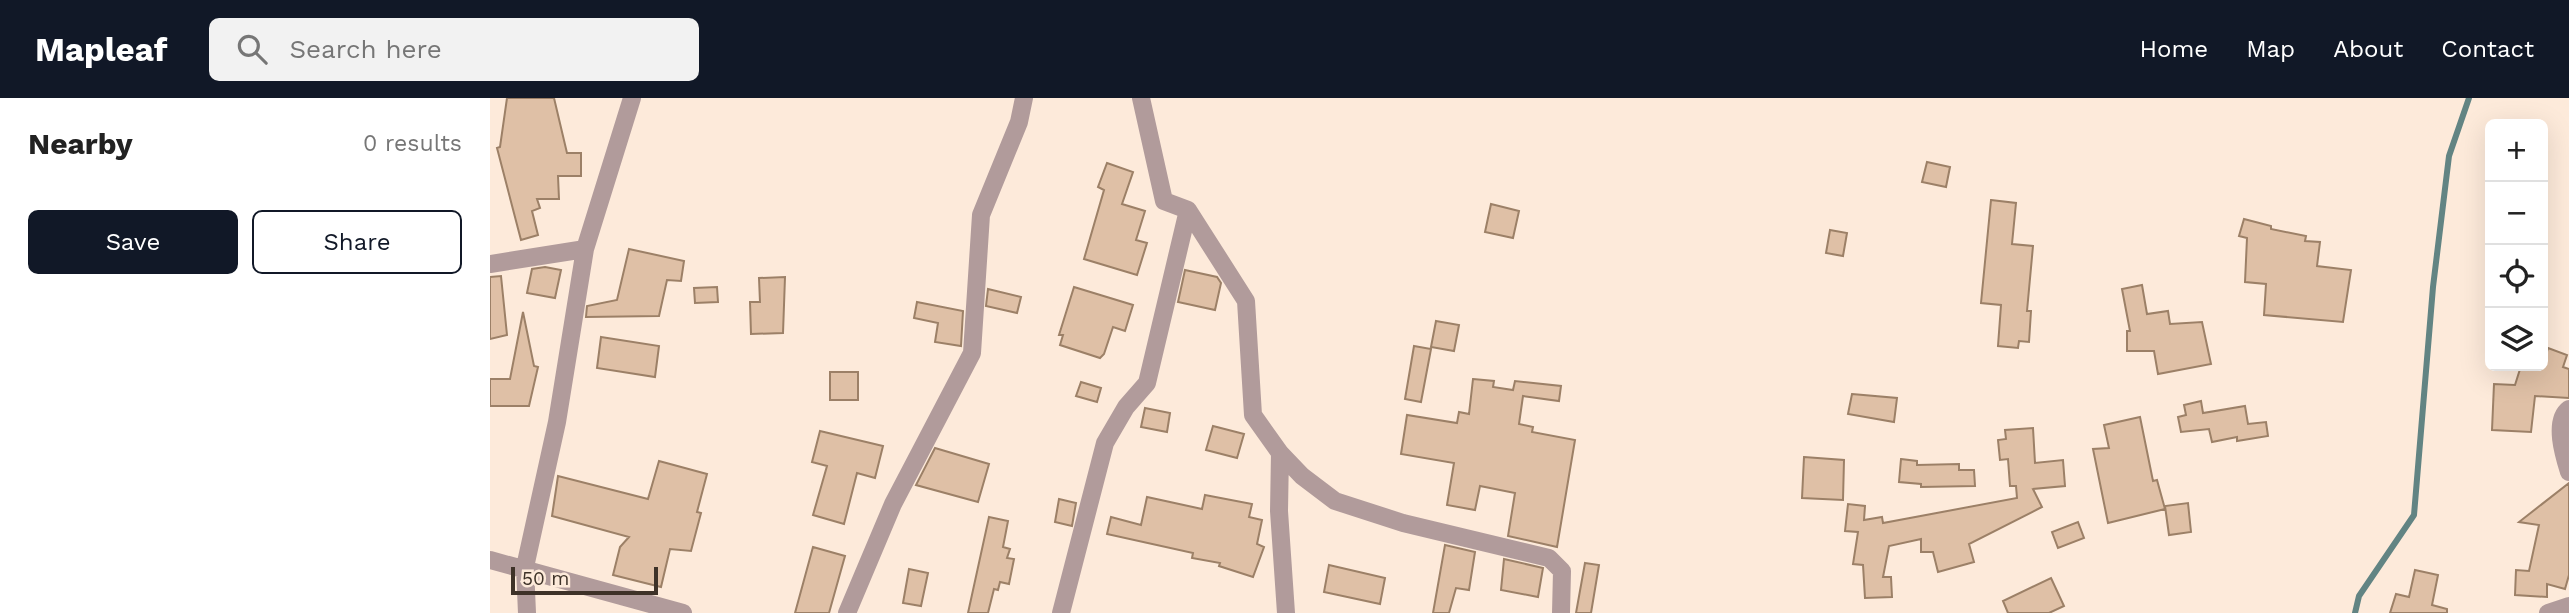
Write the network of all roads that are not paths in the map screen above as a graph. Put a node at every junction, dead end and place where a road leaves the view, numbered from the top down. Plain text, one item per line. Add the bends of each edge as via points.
1 (632, 98) edge
2 (1024, 98) edge
3 (1141, 98) edge
4 (1188, 210) junction
5 (585, 249) junction
6 (490, 264) edge
7 (2569, 409) edge
8 (1280, 453) junction
9 (2569, 472) edge
10 (490, 560) edge
11 (525, 567) junction
12 (2569, 606) edge
13 (527, 613) edge
14 (683, 613) edge
15 (847, 613) edge
16 (1061, 613) edge
17 (1286, 613) edge
18 (1561, 613) edge
19 (2548, 613) edge

1 - 5 street
2 - 15 street via 1019,122 981,215 972,353 893,504
3 - 4 street via 1164,201
4 - 8 street via 1246,301 1252,415
4 - 16 street via 1147,383 1105,443
5 - 6 street
5 - 11 street via 557,422
7 - 9 street via 2561,421 2561,435
8 - 17 street
8 - 18 street via 1301,476 1335,501 1403,523 1549,558 1562,571
10 - 11 street
11 - 13 street
11 - 14 street
12 - 19 street

